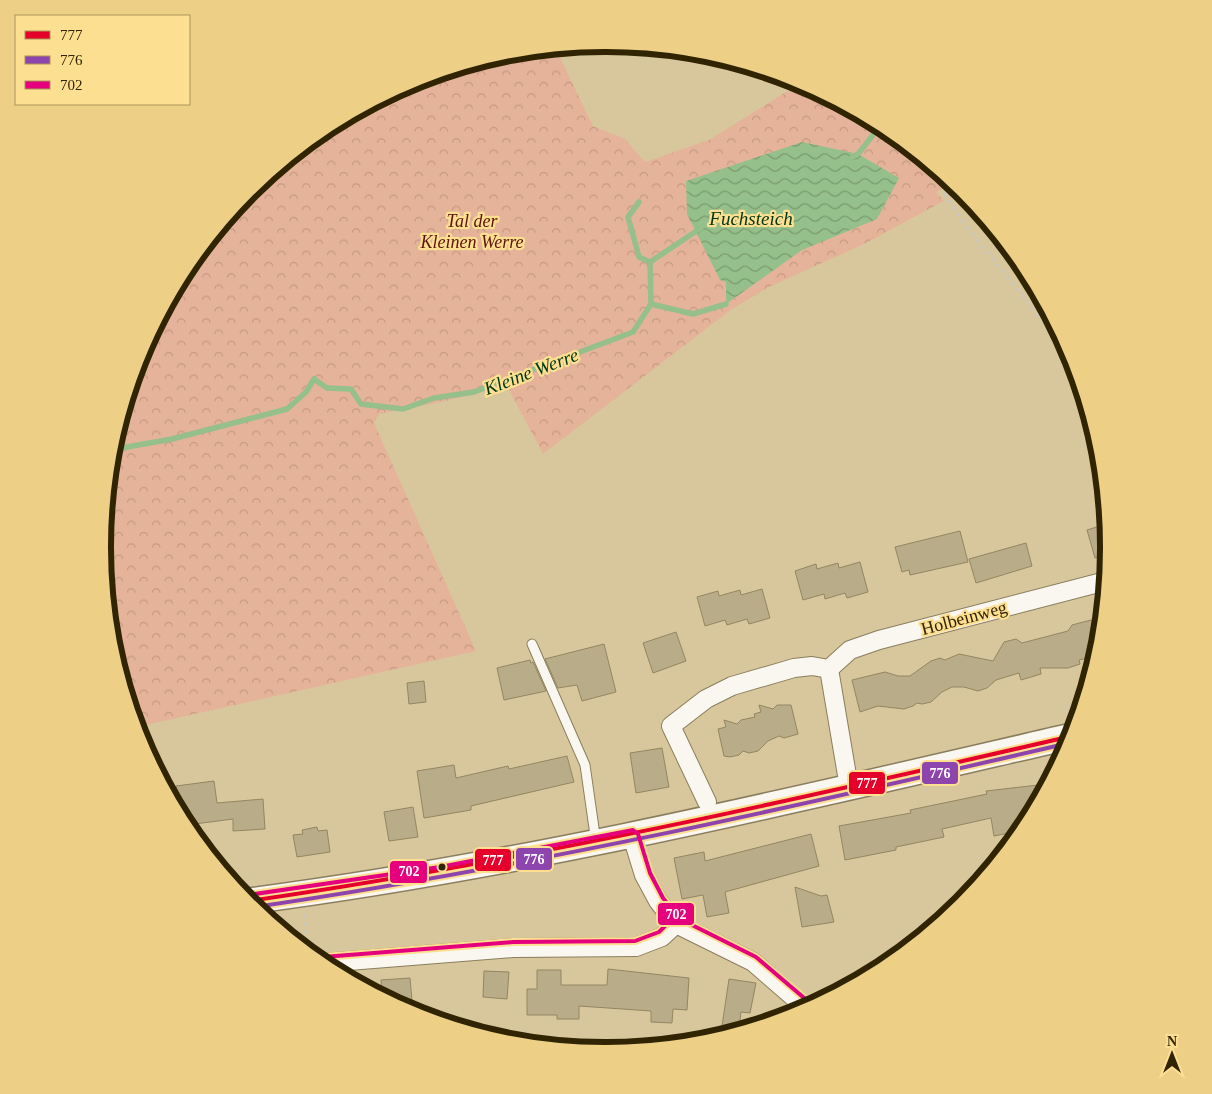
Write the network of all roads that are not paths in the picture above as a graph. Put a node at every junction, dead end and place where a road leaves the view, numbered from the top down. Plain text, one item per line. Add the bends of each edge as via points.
1 (1099, 583) edge
2 (532, 644) dead end
3 (829, 669) junction
4 (1062, 738) edge
5 (849, 787) junction
6 (707, 802) dead end
7 (632, 836) junction
8 (597, 844) junction
9 (260, 901) edge
10 (676, 924) junction
11 (337, 962) edge
12 (799, 1002) edge

1 - 3 street, Holbeinweg via 879,640 850,650
2 - 8 lane via 585,765
3 - 5 street
3 - 6 street via 812,666 794,668 732,686 706,699 671,726
4 - 5 street
5 - 7 street
7 - 8 street
7 - 10 street via 644,875
8 - 9 street via 441,873
10 - 11 street via 662,937 636,948 513,948
10 - 12 street via 753,962

